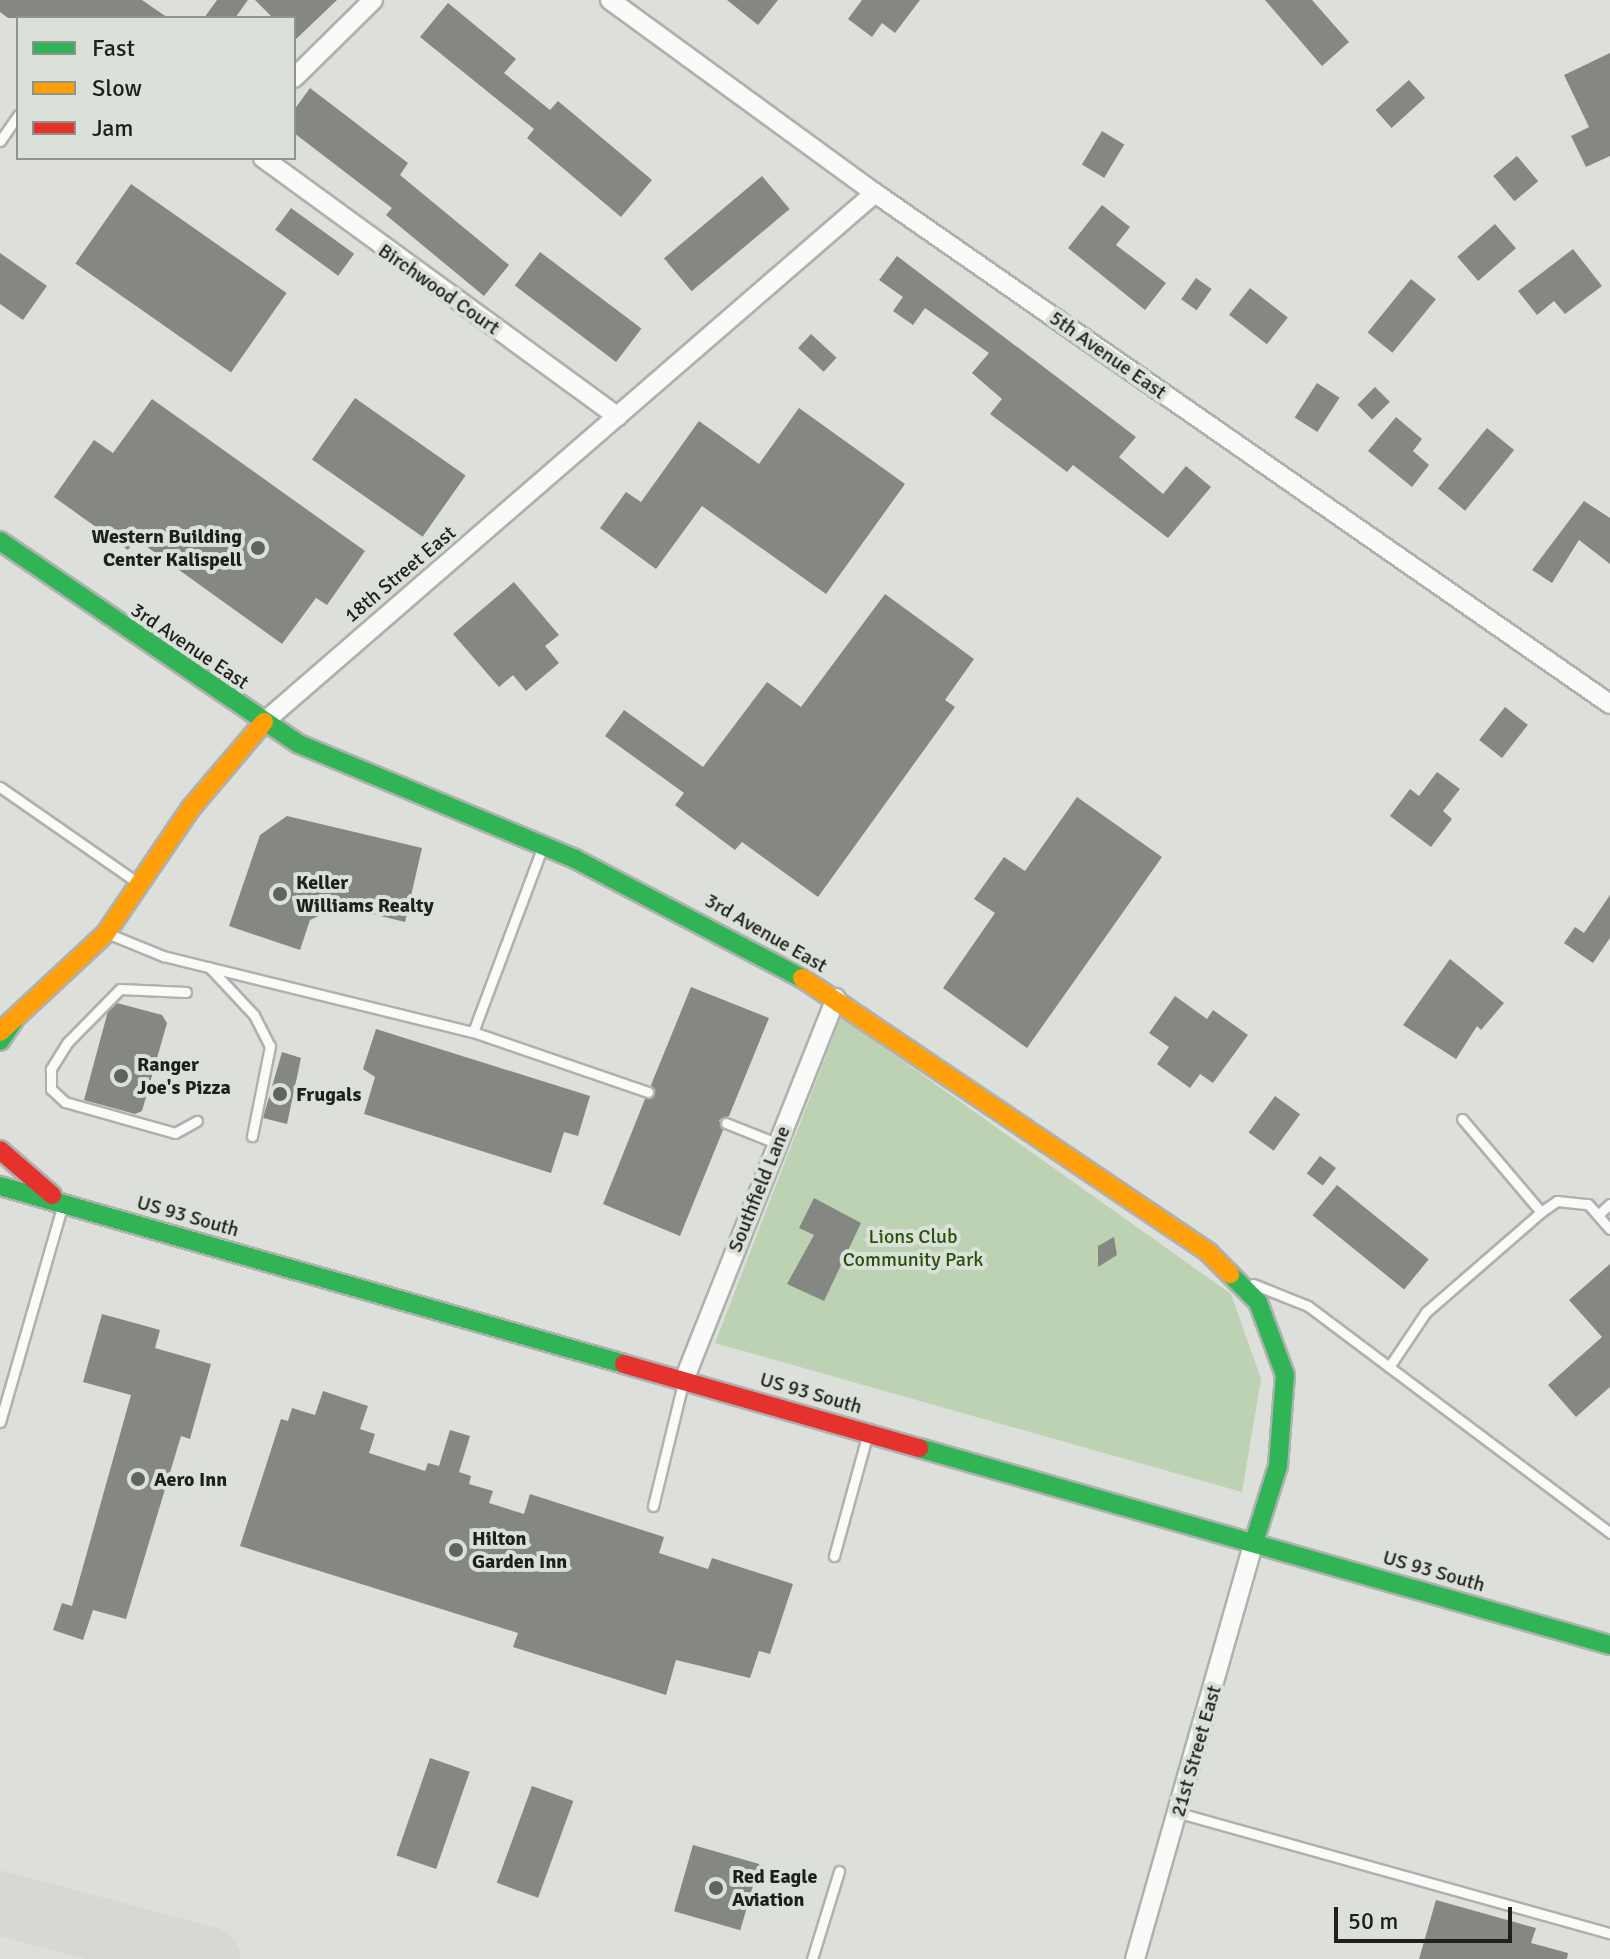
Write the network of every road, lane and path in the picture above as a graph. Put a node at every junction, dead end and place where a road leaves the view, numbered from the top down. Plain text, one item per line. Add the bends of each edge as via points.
1 (373, 0) edge
2 (610, 0) edge
3 (296, 76) edge
4 (16, 118) edge
5 (0, 141) edge
6 (266, 160) edge
7 (875, 193) junction
8 (618, 417) junction
9 (0, 541) edge
10 (1610, 704) edge
11 (264, 722) junction
12 (0, 787) edge
13 (543, 845) junction
14 (142, 886) junction
15 (106, 933) junction
16 (209, 967) junction
17 (186, 992) dead end
18 (836, 998) junction
19 (5, 1021) edge
20 (473, 1032) junction
21 (0, 1041) edge
22 (648, 1092) dead end
23 (1462, 1119) dead end
24 (197, 1121) dead end
25 (726, 1123) dead end
26 (252, 1136) dead end
27 (776, 1143) junction
28 (0, 1150) edge
29 (0, 1186) edge
30 (63, 1204) junction
31 (1610, 1204) edge
32 (1541, 1212) junction
33 (1598, 1215) junction
34 (1610, 1229) edge
35 (1239, 1279) junction
36 (1389, 1367) junction
37 (684, 1380) junction
38 (0, 1422) edge
39 (869, 1432) junction
40 (653, 1506) dead end
41 (1610, 1533) edge
42 (1254, 1542) junction
43 (834, 1556) dead end
44 (1610, 1645) edge
45 (1179, 1813) junction
46 (839, 1871) dead end
47 (1610, 1933) edge
48 (812, 1959) edge
49 (1135, 1959) edge

1 - 3 street
2 - 7 street, 5th Avenue East
4 - 5 lane
6 - 8 street, Birchwood Court
7 - 8 street, 18th Street East
7 - 10 street, 5th Avenue East
8 - 11 street, 18th Street East
9 - 11 street, 3rd Avenue East
11 - 13 street, 3rd Avenue East via 341,764
11 - 14 street, 18th Street East via 191,808
12 - 14 lane
13 - 18 street, 3rd Avenue East via 722,931
13 - 20 lane
14 - 15 street, 18th Street East
15 - 16 lane
15 - 19 street, 18th Street East
16 - 20 lane
16 - 26 lane via 254,1015 270,1046 268,1084
17 - 24 lane via 120,989 67,1043 51,1069 51,1089 65,1102 175,1133
18 - 27 street, Southfield Lane
18 - 35 street, 3rd Avenue East
19 - 21 street, 18th Street East
20 - 22 lane
23 - 32 lane
25 - 27 lane
27 - 37 street, Southfield Lane
28 - 30 street
29 - 30 street, US 93 South
30 - 37 street, US 93 South
30 - 38 lane
31 - 33 lane
32 - 33 lane via 1554,1202 1577,1201
32 - 36 lane via 1426,1312
33 - 34 lane
35 - 36 lane via 1308,1306
35 - 42 street, 3rd Avenue East via 1275,1337 1285,1375 1278,1466
36 - 41 lane
37 - 39 street, US 93 South
37 - 40 lane
39 - 42 street, US 93 South
39 - 43 lane
42 - 44 street, US 93 South
42 - 45 street, 21st Street East
45 - 47 lane
45 - 49 street, 21st Street East
46 - 48 lane

